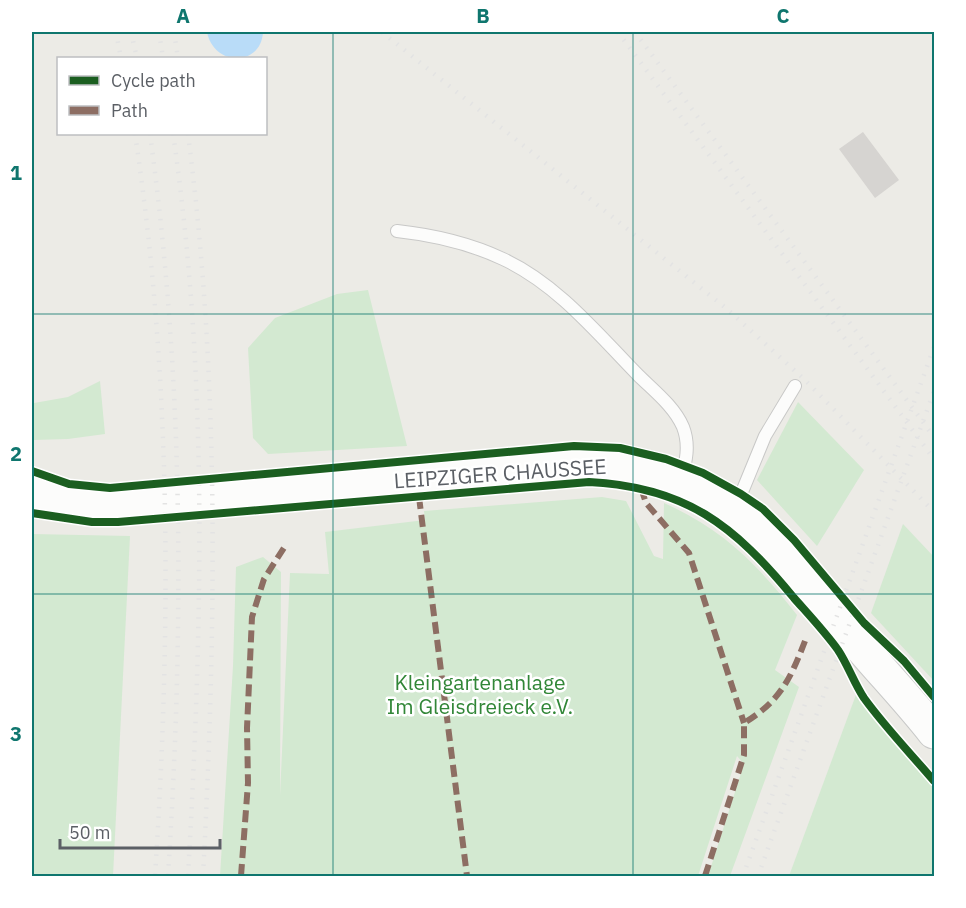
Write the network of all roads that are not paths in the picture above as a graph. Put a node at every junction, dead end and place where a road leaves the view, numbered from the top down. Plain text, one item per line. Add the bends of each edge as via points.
1 (397, 231) dead end
2 (795, 386) dead end
3 (681, 481) junction
4 (32, 492) edge
5 (735, 511) junction
6 (934, 732) edge

1 - 3 lane via 430,234 504,259 574,309 674,412 682,426 687,452
2 - 5 lane via 765,436
3 - 4 main road, LEIPZIGER CHAUSSEE via 636,468 588,463 142,503 83,503
3 - 5 main road, LEIPZIGER CHAUSSEE
5 - 6 main road, LEIPZIGER CHAUSSEE via 793,567

